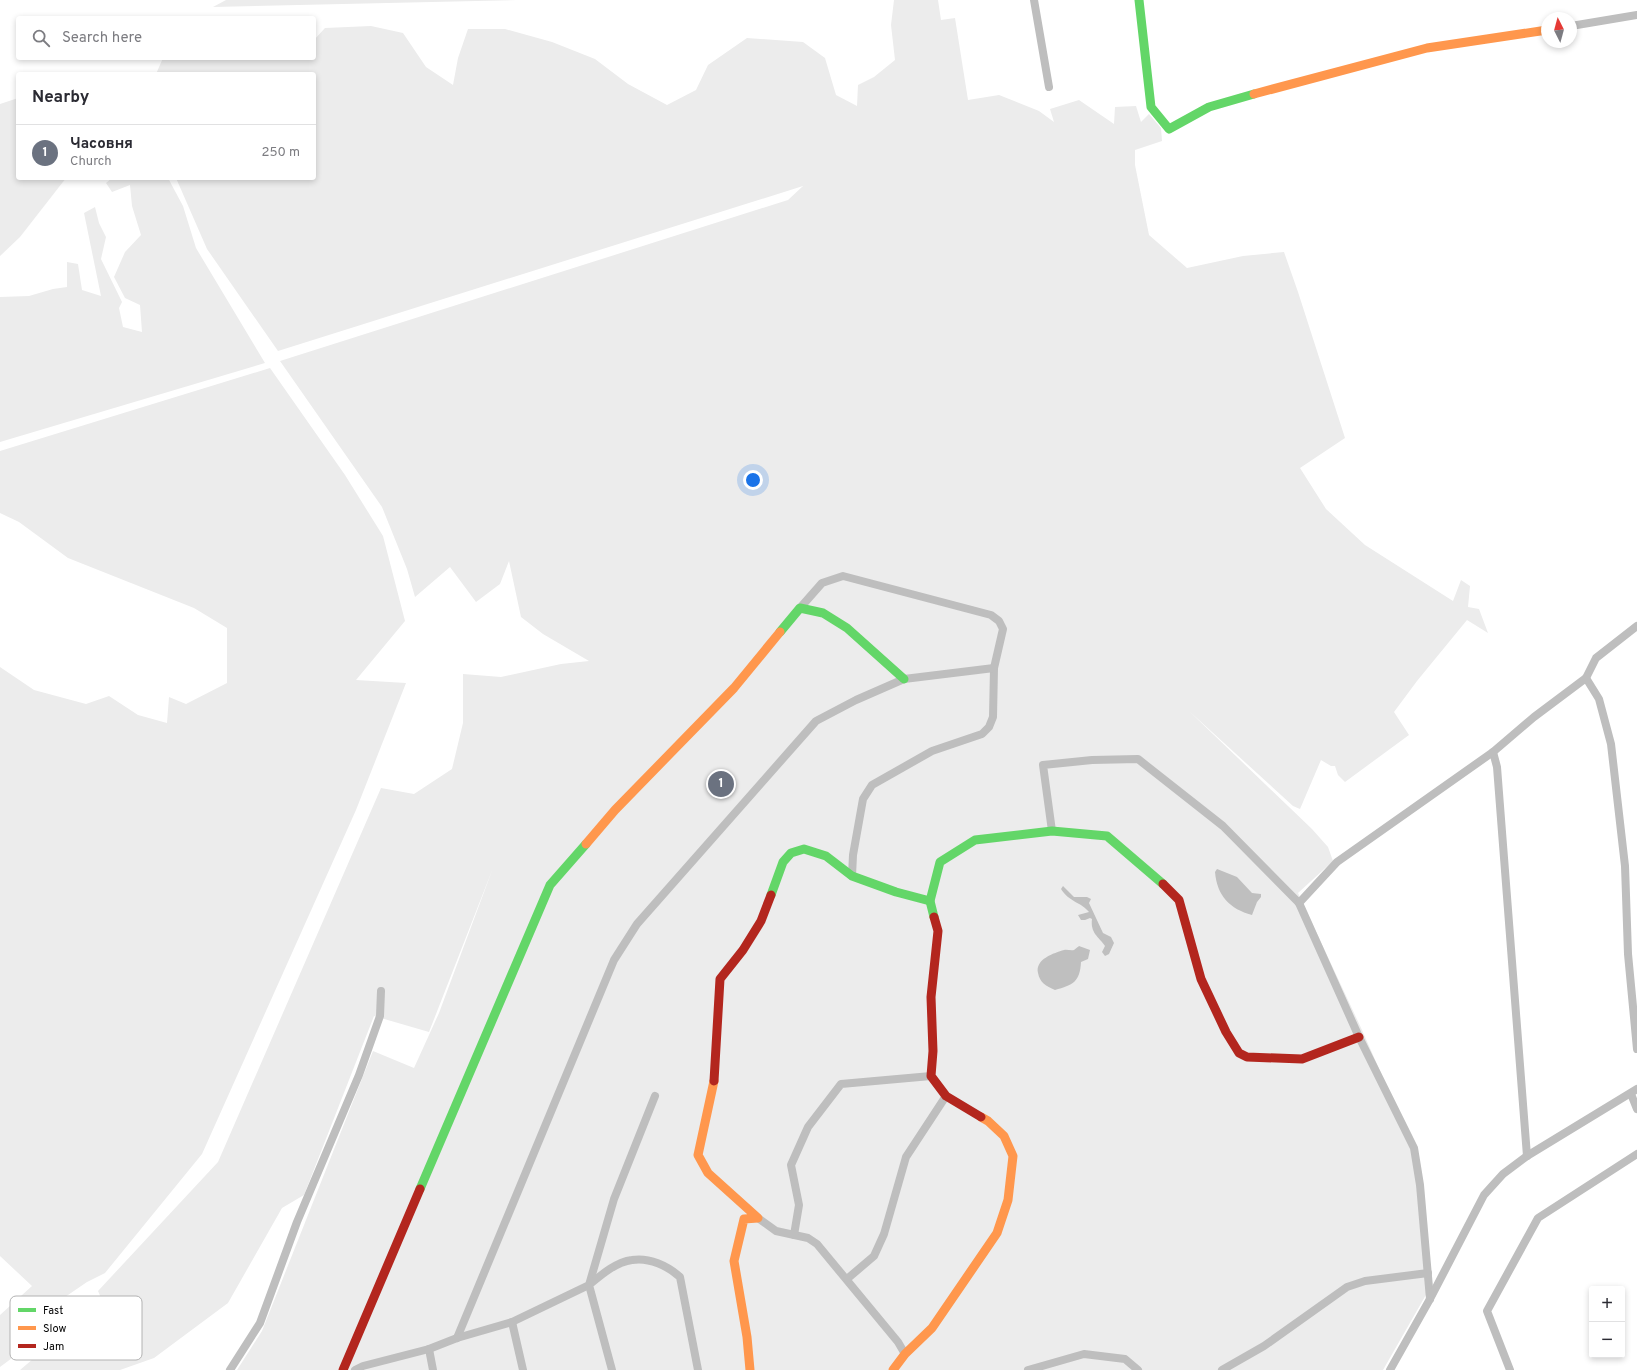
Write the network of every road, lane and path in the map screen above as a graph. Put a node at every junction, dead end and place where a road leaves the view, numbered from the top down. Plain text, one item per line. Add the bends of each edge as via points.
1 (1034, 0) edge
2 (1139, 0) edge
3 (1637, 15) edge
4 (1577, 25) edge
5 (1541, 31) edge
6 (1049, 87) dead end
7 (800, 608) junction
8 (1637, 626) edge
9 (994, 668) junction
10 (1586, 678) junction
11 (904, 679) junction
12 (1493, 752) junction
13 (1052, 831) junction
14 (852, 876) junction
15 (930, 901) junction
16 (1299, 903) junction
17 (381, 991) dead end
18 (1359, 1038) junction
19 (1637, 1049) edge
20 (931, 1076) junction
21 (1634, 1091) edge
22 (655, 1096) dead end
23 (946, 1096) junction
24 (1637, 1109) edge
25 (1637, 1154) edge
26 (1527, 1156) junction
27 (758, 1218) junction
28 (794, 1235) junction
29 (1428, 1273) junction
30 (847, 1280) junction
31 (589, 1285) junction
32 (1430, 1299) junction
33 (512, 1322) junction
34 (457, 1338) junction
35 (429, 1349) junction
36 (905, 1354) junction
37 (230, 1370) edge
38 (343, 1370) edge
39 (355, 1370) edge
40 (433, 1370) edge
41 (523, 1370) edge
42 (612, 1370) edge
43 (698, 1370) edge
44 (750, 1370) edge
45 (893, 1370) edge
46 (1028, 1370) edge
47 (1138, 1370) edge
48 (1222, 1370) edge
49 (1390, 1370) edge
50 (1510, 1370) edge

1 - 6 street
2 - 5 street via 1152,107 1169,129 1209,107 1348,68 1427,48
3 - 4 street
7 - 9 street via 822,583 843,576 991,615 999,621 1003,629
7 - 11 street via 823,613 847,628
7 - 38 street via 734,688 614,810 550,885
8 - 10 street via 1596,658
9 - 11 street
9 - 14 street via 993,717 989,727 982,734 932,751 872,784 863,799
10 - 12 street
10 - 19 street via 1599,699 1611,744 1625,866 1628,954
11 - 34 street via 816,721 637,924 614,960
12 - 16 street via 1337,862
12 - 26 street via 1498,774
13 - 15 street via 975,840 940,862
13 - 16 street via 1043,765 1138,759 1223,826
13 - 18 street via 1107,836 1179,900 1201,979 1239,1053 1247,1057 1302,1059
14 - 15 street
14 - 27 street via 826,856 804,849 791,853 783,862 761,921 743,950 720,979 715,1078 698,1155 708,1173
15 - 20 street via 938,931 931,997
16 - 18 street
17 - 37 street via 380,1016 359,1076 297,1222 260,1323
18 - 29 street via 1414,1148
20 - 23 street
20 - 28 street via 841,1084 808,1127 792,1165 799,1205
21 - 24 street
21 - 26 street
22 - 31 street via 614,1199
23 - 30 street via 906,1157 884,1234 874,1256
23 - 36 street via 988,1121 1004,1136 1013,1156 1008,1200 997,1232 932,1328
25 - 50 street via 1538,1218 1487,1312
26 - 32 street via 1503,1174 1484,1195
27 - 28 street via 776,1231
27 - 44 street via 744,1219 734,1261
28 - 30 street via 808,1238 817,1244
29 - 32 street
29 - 48 street via 1365,1281 1347,1287 1264,1346
30 - 36 street
31 - 33 street
31 - 42 street
31 - 43 street via 613,1267 632,1260 654,1261 671,1269 680,1277
32 - 49 street
33 - 34 street
33 - 41 street
34 - 35 street
35 - 39 street
35 - 40 street
36 - 45 street
46 - 47 street via 1084,1354 1125,1359

